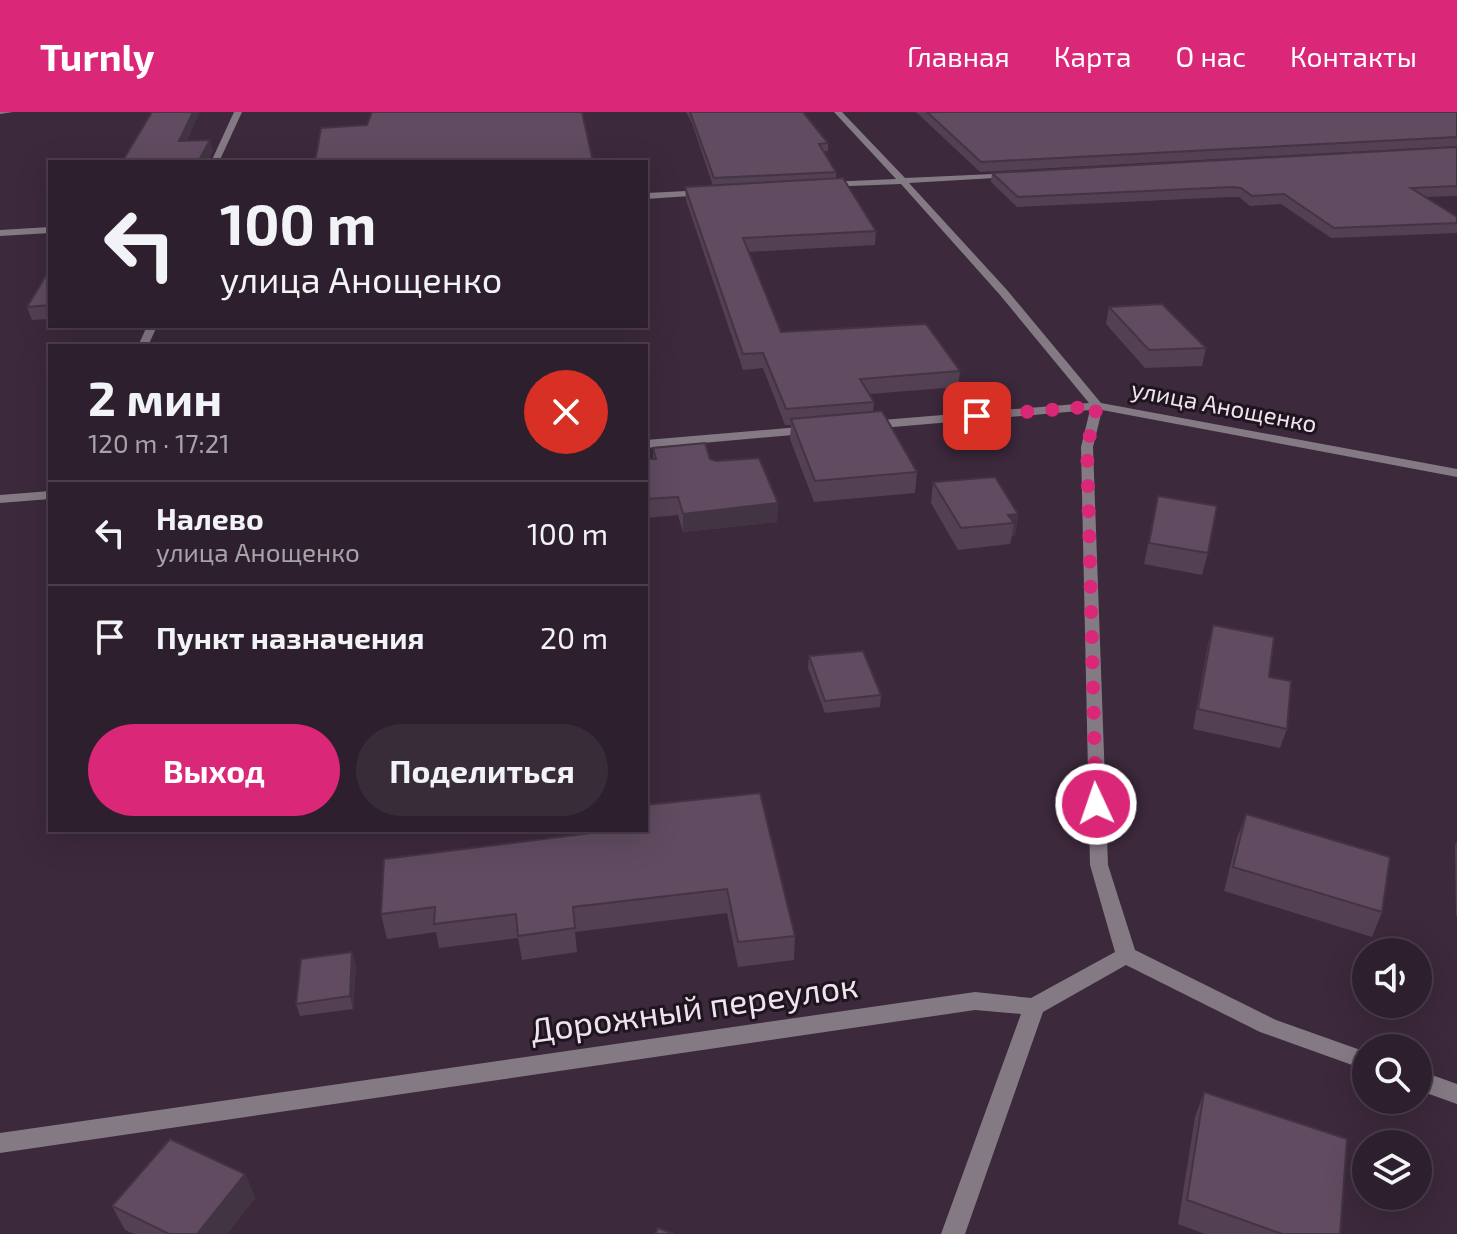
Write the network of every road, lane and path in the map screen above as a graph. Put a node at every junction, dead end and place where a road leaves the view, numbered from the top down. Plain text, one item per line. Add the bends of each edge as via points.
1 (0, 112) edge
2 (9, 112) edge
3 (238, 112) edge
4 (838, 112) edge
5 (216, 160) edge
6 (1029, 174) edge
7 (903, 181) junction
8 (812, 186) edge
9 (721, 191) edge
10 (648, 196) edge
11 (48, 230) edge
12 (0, 233) edge
13 (1097, 406) junction
14 (848, 427) edge
15 (833, 428) edge
16 (648, 444) edge
17 (1457, 473) edge
18 (48, 495) edge
19 (0, 499) edge
20 (1126, 955) junction
21 (1034, 1007) junction
22 (1352, 1056) edge
23 (1432, 1085) edge
24 (1457, 1094) edge
25 (0, 1143) edge
26 (953, 1234) edge

1 - 2 street
3 - 5 street
4 - 7 street
6 - 7 street
7 - 8 street
7 - 13 street
9 - 10 street
11 - 12 street
13 - 14 street, улица Анощенко
13 - 17 street, улица Анощенко
13 - 20 street via 1087,447 1094,774 1099,865
15 - 16 street
18 - 19 street
20 - 21 street
20 - 22 street via 1268,1026
21 - 25 street, Дорожный переулок via 975,1001
21 - 26 street
23 - 24 street

